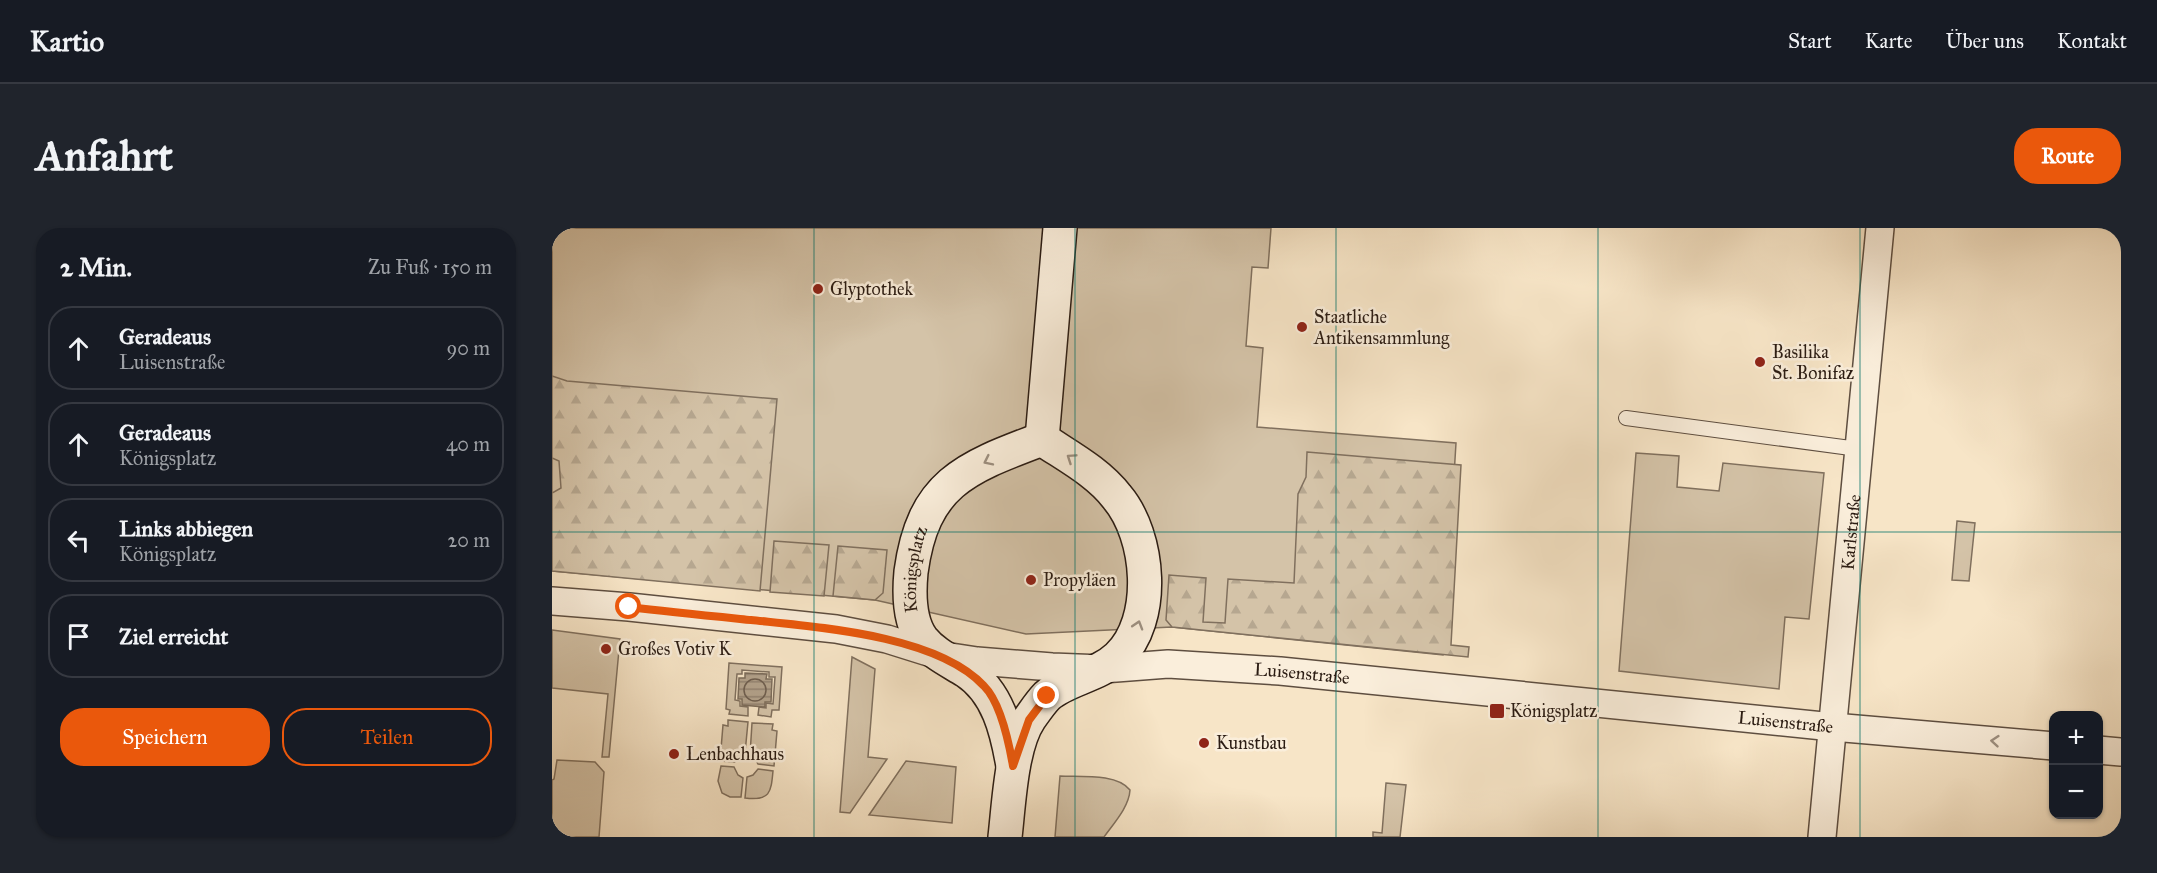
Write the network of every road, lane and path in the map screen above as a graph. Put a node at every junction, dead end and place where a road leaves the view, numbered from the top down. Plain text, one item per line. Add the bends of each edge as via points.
1 (1060, 228) edge
2 (1880, 228) edge
3 (1626, 418) dead end
4 (1042, 439) junction
5 (1858, 449) junction
6 (552, 601) edge
7 (938, 655) junction
8 (1102, 669) junction
9 (1833, 727) junction
10 (2049, 746) edge
11 (2103, 750) edge
12 (2121, 752) edge
13 (1013, 766) junction
14 (1005, 837) edge
15 (1822, 837) edge

1 - 4 main road
2 - 5 street, Karlstraße
3 - 5 lane
4 -> 7 main road, Königsplatz via 963,475 942,492 924,519 915,546 911,603 916,628
8 -> 4 main road via 1130,645 1136,634 1145,594 1141,550 1118,497 1105,483
5 - 9 street, Karlstraße
6 - 7 street, Luisenstraße via 836,629
7 - 8 street, Luisenstraße
7 - 13 main road, Königsplatz via 968,672 988,690 1005,728
8 - 9 street, Luisenstraße via 1168,664 1280,671
8 - 13 main road via 1047,696 1029,720
10 -> 9 street, Luisenstraße
9 - 15 street, Karlstraße
11 - 12 street
13 - 14 main road

